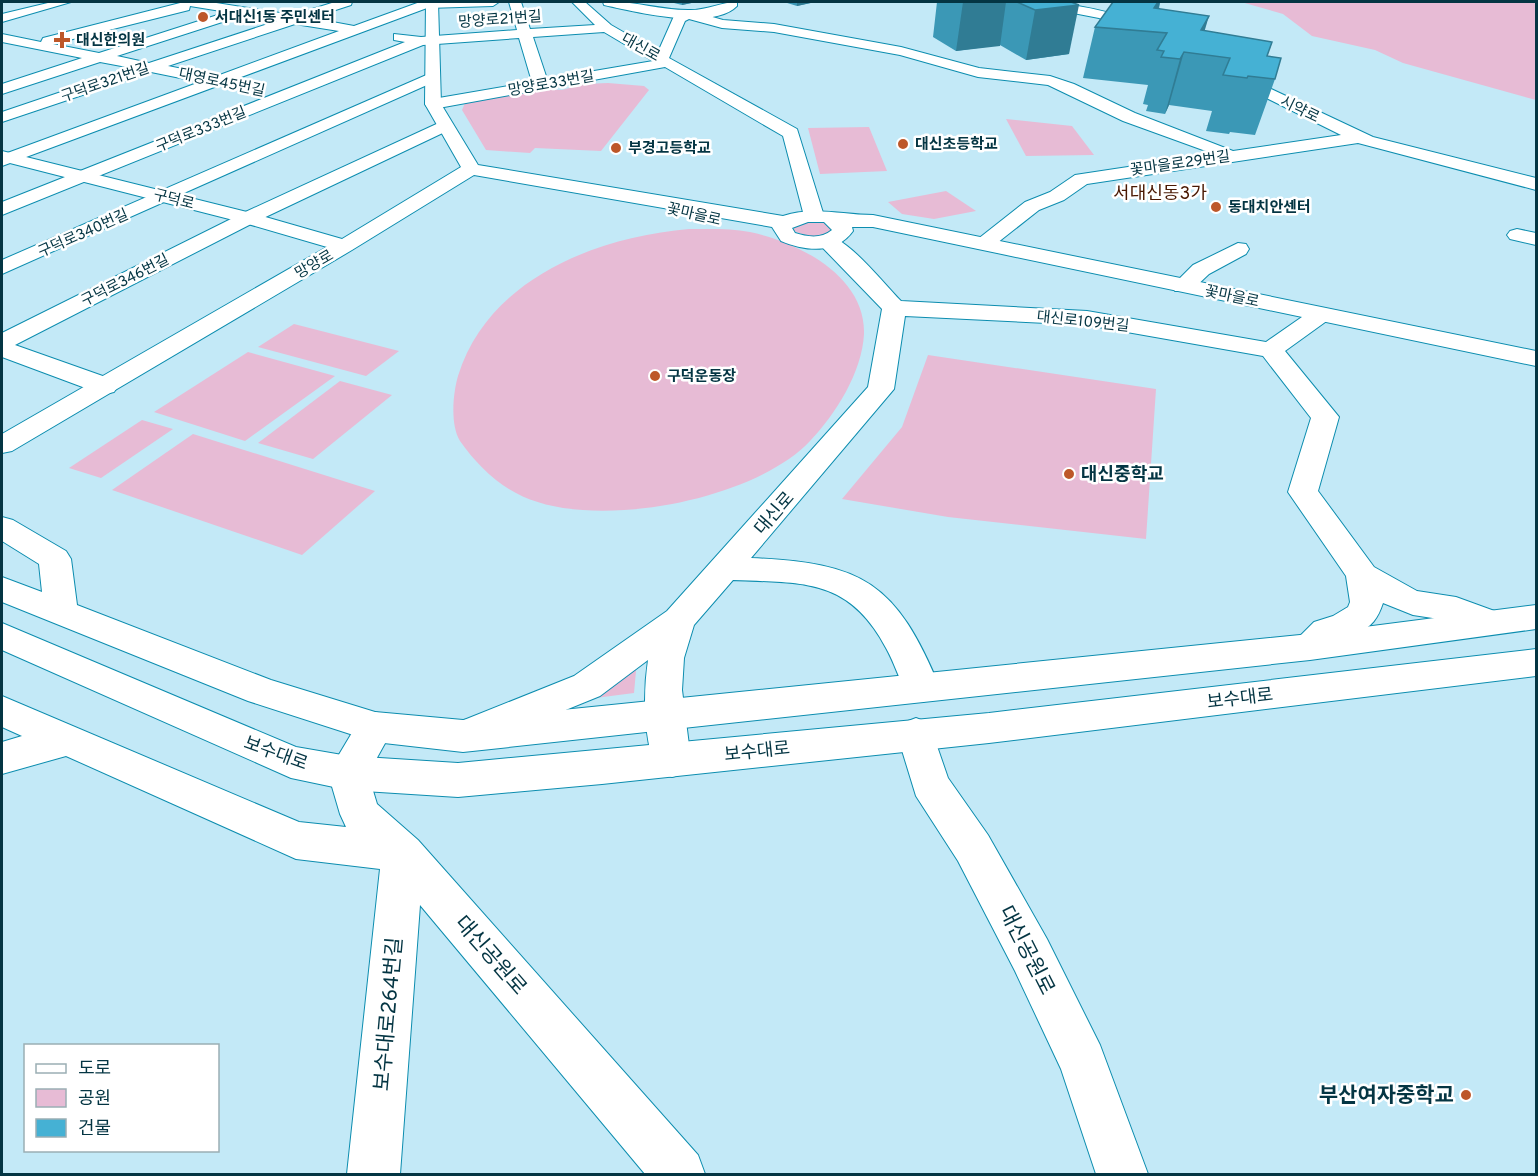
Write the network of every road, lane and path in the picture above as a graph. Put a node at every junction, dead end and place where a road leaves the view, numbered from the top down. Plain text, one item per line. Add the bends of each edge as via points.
1 (65, 2) edge
2 (175, 2) edge
3 (274, 2) edge
4 (346, 2) edge
5 (493, 2) edge
6 (515, 2) edge
7 (578, 2) edge
8 (609, 2) edge
9 (1037, 2) edge
10 (432, 3) edge
11 (196, 5) edge
12 (728, 5) edge
13 (244, 11) junction
14 (688, 14) junction
15 (2, 18) edge
16 (292, 19) junction
17 (71, 20) dead end
18 (107, 20) dead end
19 (751, 27) junction
20 (606, 28) junction
21 (354, 30) junction
22 (526, 34) junction
23 (3, 39) edge
24 (1161, 40) edge
25 (426, 41) junction
26 (35, 44) junction
27 (64, 50) junction
28 (100, 57) junction
29 (24, 58) dead end
30 (665, 59) junction
31 (150, 66) junction
32 (1213, 66) edge
33 (431, 78) junction
34 (215, 81) junction
35 (542, 85) junction
36 (2, 89) edge
37 (286, 95) junction
38 (309, 100) dead end
39 (432, 104) junction
40 (333, 105) dead end
41 (356, 110) junction
42 (387, 116) dead end
43 (2, 117) edge
44 (417, 122) dead end
45 (443, 126) junction
46 (1358, 138) junction
47 (1401, 151) junction
48 (1228, 156) junction
49 (4, 158) edge
50 (471, 169) junction
51 (82, 176) junction
52 (1536, 184) edge
53 (1497, 194) dead end
54 (164, 197) junction
55 (2, 209) edge
56 (814, 216) junction
57 (248, 218) junction
58 (279, 227) junction
59 (784, 228) junction
60 (828, 234) junction
61 (985, 243) junction
62 (345, 246) junction
63 (1238, 249) dead end
64 (310, 267) junction
65 (2, 268) edge
66 (1183, 286) junction
67 (894, 308) junction
68 (1320, 315) junction
69 (2, 342) edge
70 (2, 349) edge
71 (1271, 350) junction
72 (1536, 359) edge
73 (105, 386) junction
74 (2, 445) edge
75 (2, 527) edge
76 (726, 568) junction
77 (1362, 575) junction
78 (2, 589) edge
79 (61, 613) junction
80 (1536, 617) edge
81 (679, 620) junction
82 (1488, 622) junction
83 (2, 636) edge
84 (1310, 647) junction
85 (1536, 663) edge
86 (921, 688) junction
87 (2, 711) edge
88 (665, 715) junction
89 (375, 727) junction
90 (916, 734) junction
91 (463, 736) junction
92 (68, 740) junction
93 (2, 758) edge
94 (672, 761) junction
95 (348, 773) junction
96 (403, 853) junction
97 (373, 1174) edge
98 (679, 1174) edge
99 (1122, 1174) edge

1 - 15 street
2 - 18 street
3 - 13 street
4 - 16 street, 구덕로321번길
5 - 10 street
6 - 22 street
7 - 20 street, 대신로
8 - 14 street
9 - 24 street via 1115,18
10 - 21 street
10 - 25 street
11 - 13 street
11 - 26 street
11 - 27 street via 171,26
12 - 14 street
12 - 19 street via 729,20
13 - 16 street
13 - 28 street
14 - 19 street
14 - 30 street via 679,19
16 - 21 street
16 - 31 street, 구덕로321번길
17 - 23 street
19 - 48 street via 902,51 978,72 1050,81
20 - 22 street, 망양로21번길
20 - 30 street, 대신로
21 - 25 street
21 - 34 street
22 - 25 street, 망양로21번길
22 - 35 street
23 - 26 street, 대영로45번길
25 - 33 street
25 - 37 street, 구덕로333번길
26 - 27 street, 대영로45번길
27 - 28 street, 대영로45번길
27 - 29 street
28 - 31 street, 대영로45번길
28 - 36 street
30 - 35 street, 망양로33번길
30 - 56 street, 대신로 via 791,133
31 - 34 street, 대영로45번길
31 - 43 street, 구덕로321번길
32 - 46 street, 시약로
33 - 39 street
33 - 41 street, 구덕로340번길
34 - 37 street, 대영로45번길
34 - 49 street
35 - 39 street, 망양로33번길
37 - 38 street, 대영로45번길
37 - 51 street, 구덕로333번길
39 - 45 street
40 - 41 street
41 - 42 street
41 - 54 street, 구덕로340번길
44 - 45 street
45 - 50 street
45 - 57 street, 구덕로346번길
46 - 47 street, 시약로
46 - 48 street, 꽃마을로29번길
47 - 52 street, 시약로
47 - 53 street via 1398,156 1406,160
48 - 61 street, 꽃마을로29번길 via 1082,179 1057,196 1032,206
49 - 51 street, 구덕로
50 - 59 street, 꽃마을로 via 604,193 733,224
50 - 62 street, 망양로
51 - 54 street, 구덕로
51 - 55 street, 구덕로333번길
54 - 57 street, 구덕로
54 - 65 street, 구덕로340번길
56 - 59 street, 꽃마을로 via 792,219
56 - 60 street, 꽃마을로
57 - 58 street, 구덕로
57 - 69 street, 구덕로346번길
58 - 62 street, 구덕로
58 - 64 street via 309,246 314,256
59 - 60 street, 꽃마을로 via 796,240
60 - 61 street, 꽃마을로 via 873,228
60 - 67 street via 864,279
61 - 66 street, 꽃마을로
62 - 64 street, 망양로
63 - 66 street via 1200,270
64 - 73 street, 망양로
66 - 68 street, 꽃마을로
67 - 71 street, 대신로109번길 via 1087,318
67 - 76 street, 대신로 via 881,389
68 - 71 street
68 - 72 street, 꽃마을로
70 - 73 street
71 - 77 street via 1325,417 1303,492
73 - 74 street, 망양로
75 - 79 street via 55,559
76 - 81 street, 대신로
76 - 86 street via 797,573 840,581 879,609 912,662
77 - 82 street via 1405,600 1456,609
77 - 84 street via 1367,602 1362,615 1326,631
78 - 79 street
79 - 89 street via 261,691
80 - 82 street
81 - 88 street, 대신로 via 667,648 662,676
81 - 91 street via 587,686
82 - 84 street
83 - 95 street, 보수대로 via 291,762
84 - 86 street
85 - 90 street, 보수대로
86 - 88 street
87 - 92 street
88 - 91 street
88 - 94 street, 대신로
89 - 91 street
89 - 95 street
90 - 94 street, 보수대로
90 - 99 street, 대신공원로 via 930,784 973,848 1031,954 1083,1062
92 - 93 street
92 - 96 street via 296,840
94 - 95 street, 보수대로 via 458,780
95 - 96 street, 대신공원로 via 360,814
96 - 97 street, 보수대로264번길
96 - 98 street, 대신공원로

